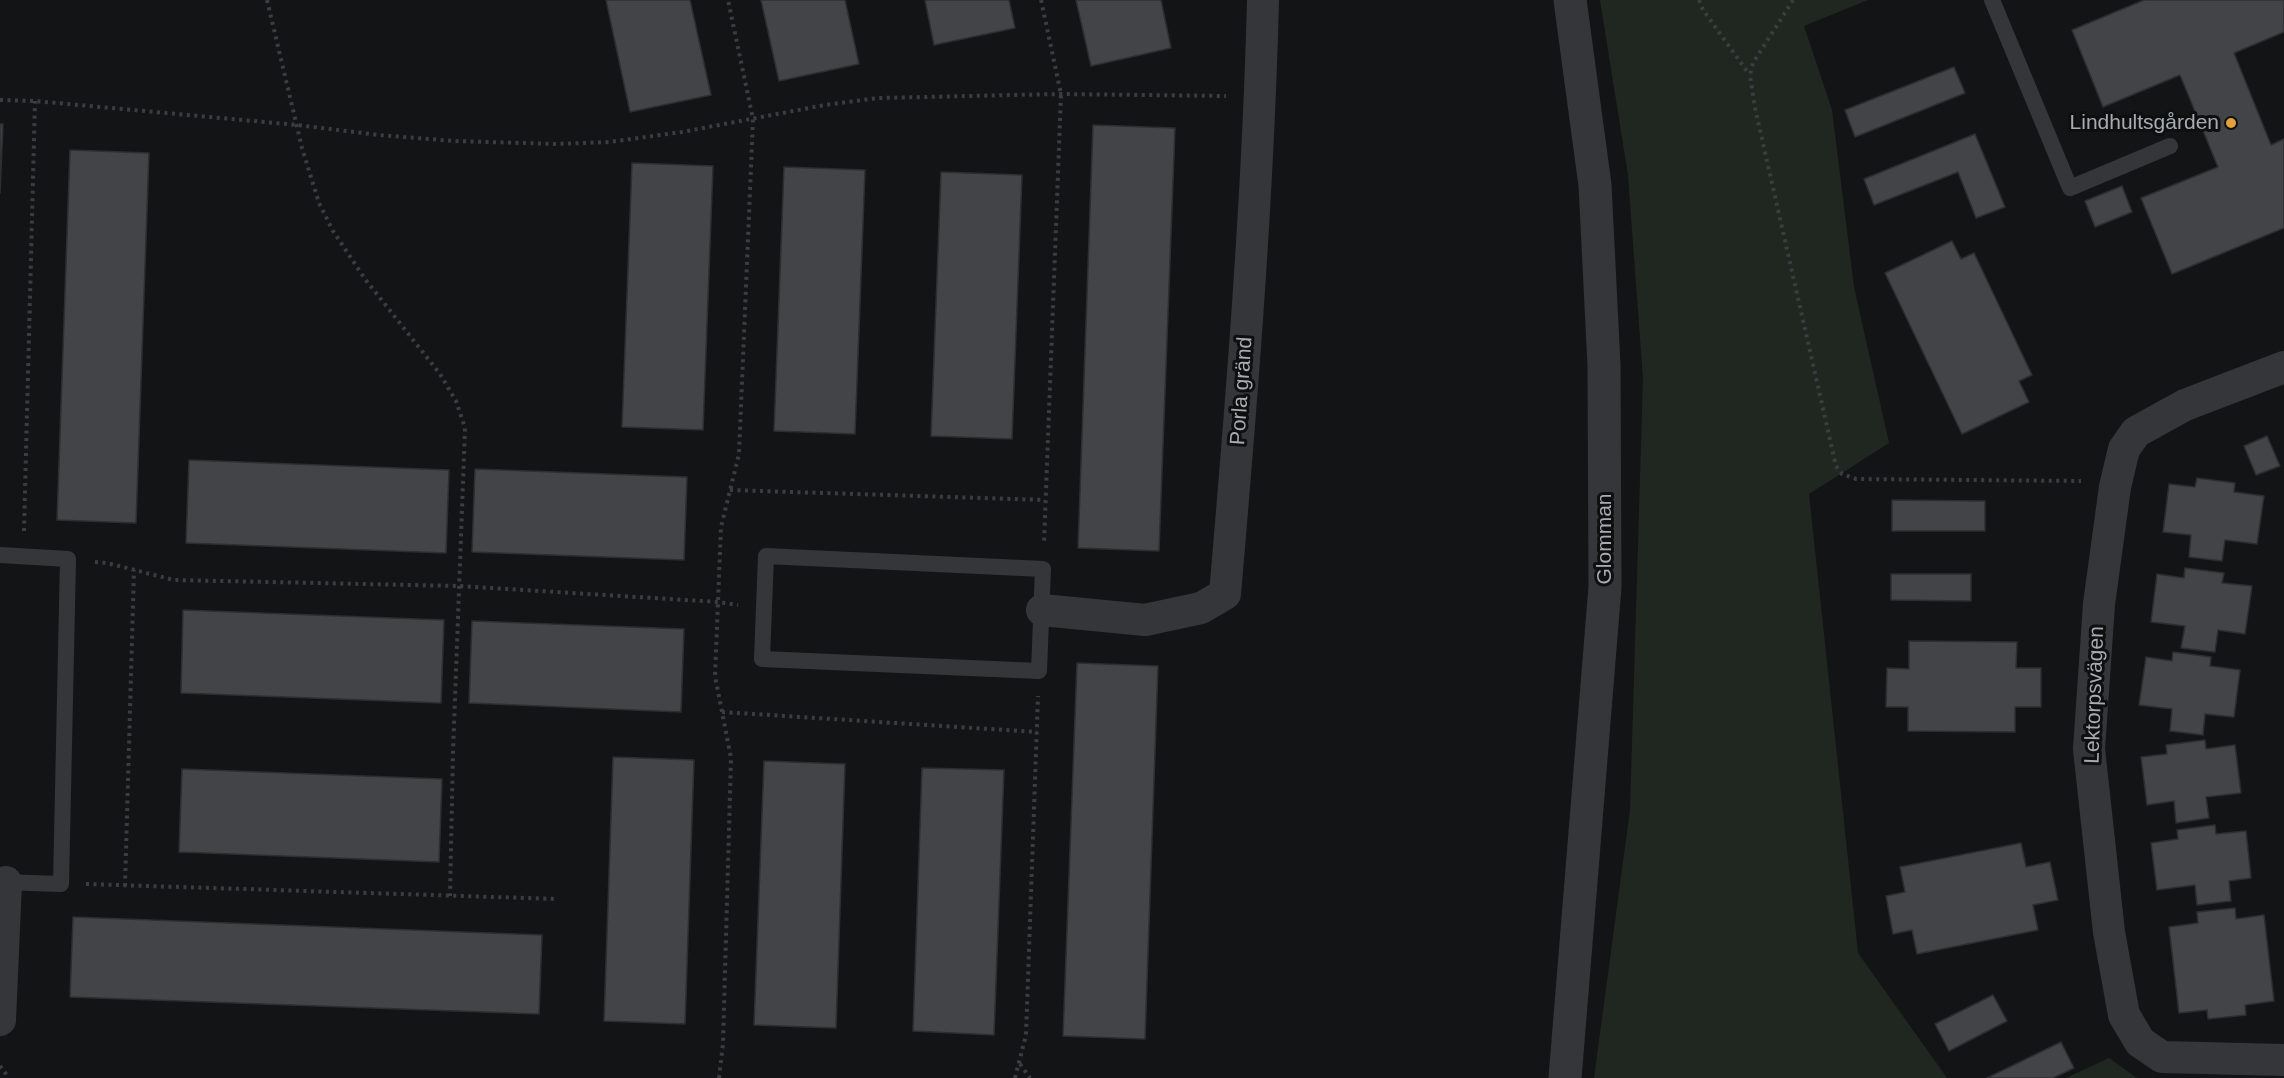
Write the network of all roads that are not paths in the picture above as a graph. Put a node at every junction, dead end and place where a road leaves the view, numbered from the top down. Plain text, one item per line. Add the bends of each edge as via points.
1 (1263, 0) edge
2 (1570, 0) edge
3 (1992, 0) edge
4 (2170, 146) dead end
5 (2284, 367) edge
6 (0, 555) edge
7 (1041, 610) junction
8 (3, 882) edge
9 (0, 1020) edge
10 (2284, 1060) edge
11 (1565, 1078) edge

1 - 7 street, Porla gränd via 1242,395 1225,594 1201,608 1145,620
2 - 11 street, Glomman via 1595,185 1604,365 1605,587
3 - 4 lane via 2070,188
5 - 10 street, Lektorpsvägen via 2186,405 2136,432 2124,449 2099,604 2089,749 2109,932 2124,1015 2140,1042 2162,1057
6 - 8 lane via 68,559 61,884
7 - 7 lane via 1043,569 766,556 762,659 1039,671
8 - 9 street

